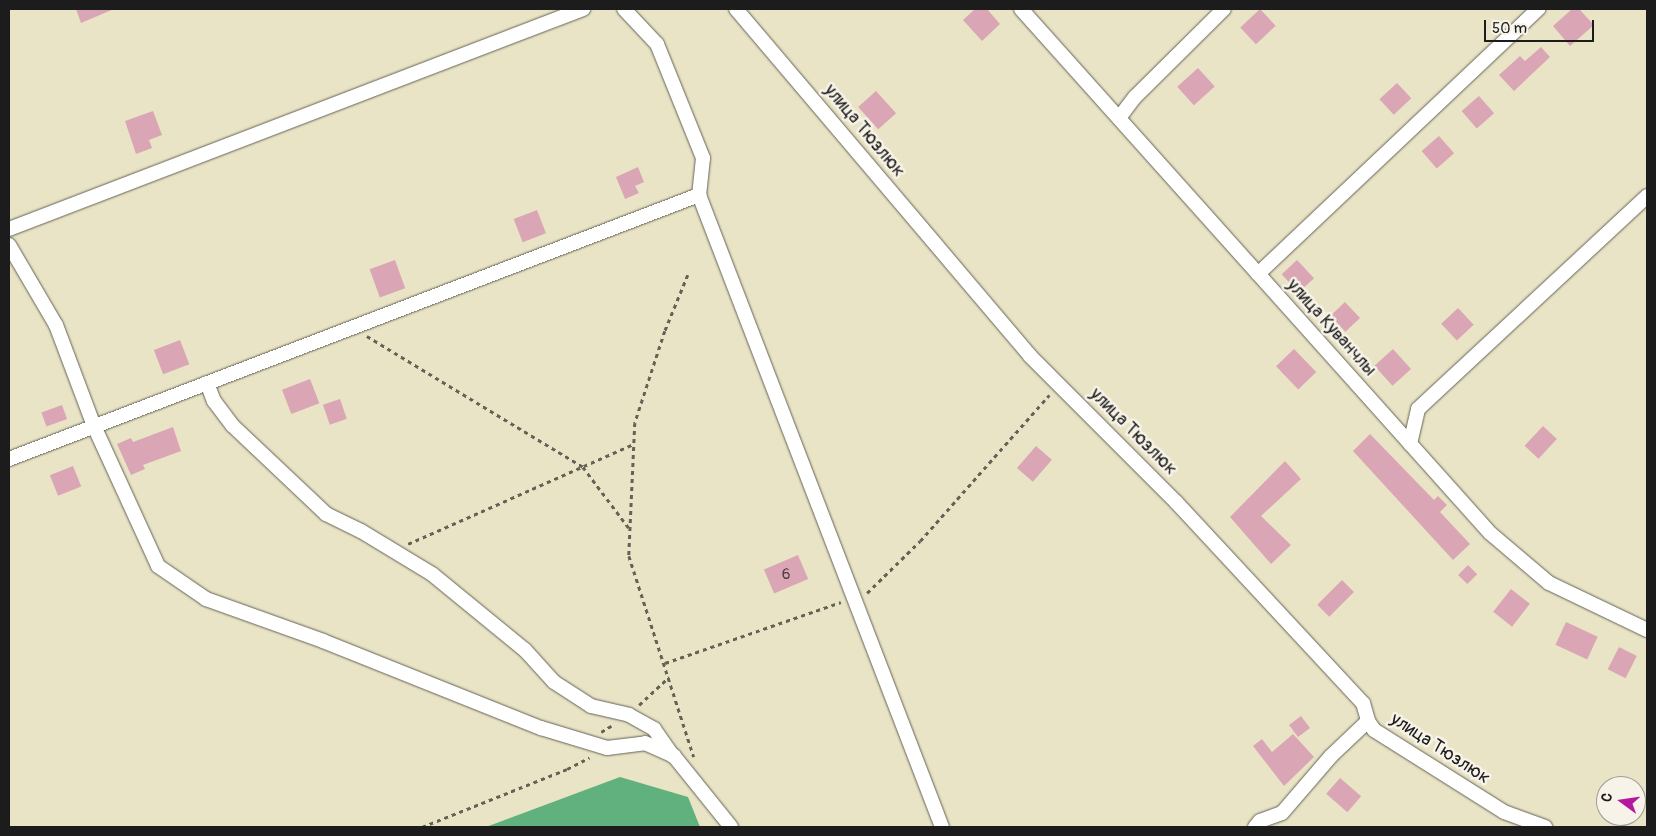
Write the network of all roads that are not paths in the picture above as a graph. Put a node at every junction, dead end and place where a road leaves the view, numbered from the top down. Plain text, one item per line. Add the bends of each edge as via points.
1 (583, 9) edge
2 (624, 9) edge
3 (736, 9) edge
4 (1021, 9) edge
5 (1224, 9) edge
6 (1538, 9) edge
7 (1119, 118) junction
8 (699, 196) junction
9 (1647, 196) edge
10 (9, 228) edge
11 (9, 245) edge
12 (1258, 274) junction
13 (207, 383) junction
14 (94, 426) junction
15 (1410, 444) junction
16 (9, 459) edge
17 (1647, 630) edge
18 (1368, 721) junction
19 (674, 756) junction
20 (721, 821) edge
21 (731, 827) edge
22 (942, 827) edge
23 (1255, 827) edge
24 (1545, 827) edge

1 - 10 street
2 - 8 street via 657,44 703,158
3 - 18 street, улица Тюзлюк via 1030,356 1176,502 1363,702
4 - 7 street, улица Куванчлы
5 - 7 street via 1135,97
6 - 12 street
7 - 12 street, улица Куванчлы
8 - 13 street
8 - 22 street
9 - 15 street via 1418,409
11 - 14 street via 56,325
12 - 15 street, улица Куванчлы
13 - 14 street
13 - 19 street via 214,401 233,426 326,514 432,574 525,650 554,682 591,706 629,715 654,729
14 - 16 street
14 - 19 street via 158,566 206,599 323,641 540,728 607,748 645,743
15 - 17 street, улица Куванчлы via 1490,533 1549,583
18 - 23 street via 1331,756 1282,813 1260,821
18 - 24 street, улица Тюзлюк via 1374,730 1504,812
19 - 20 street via 701,786
20 - 21 street

